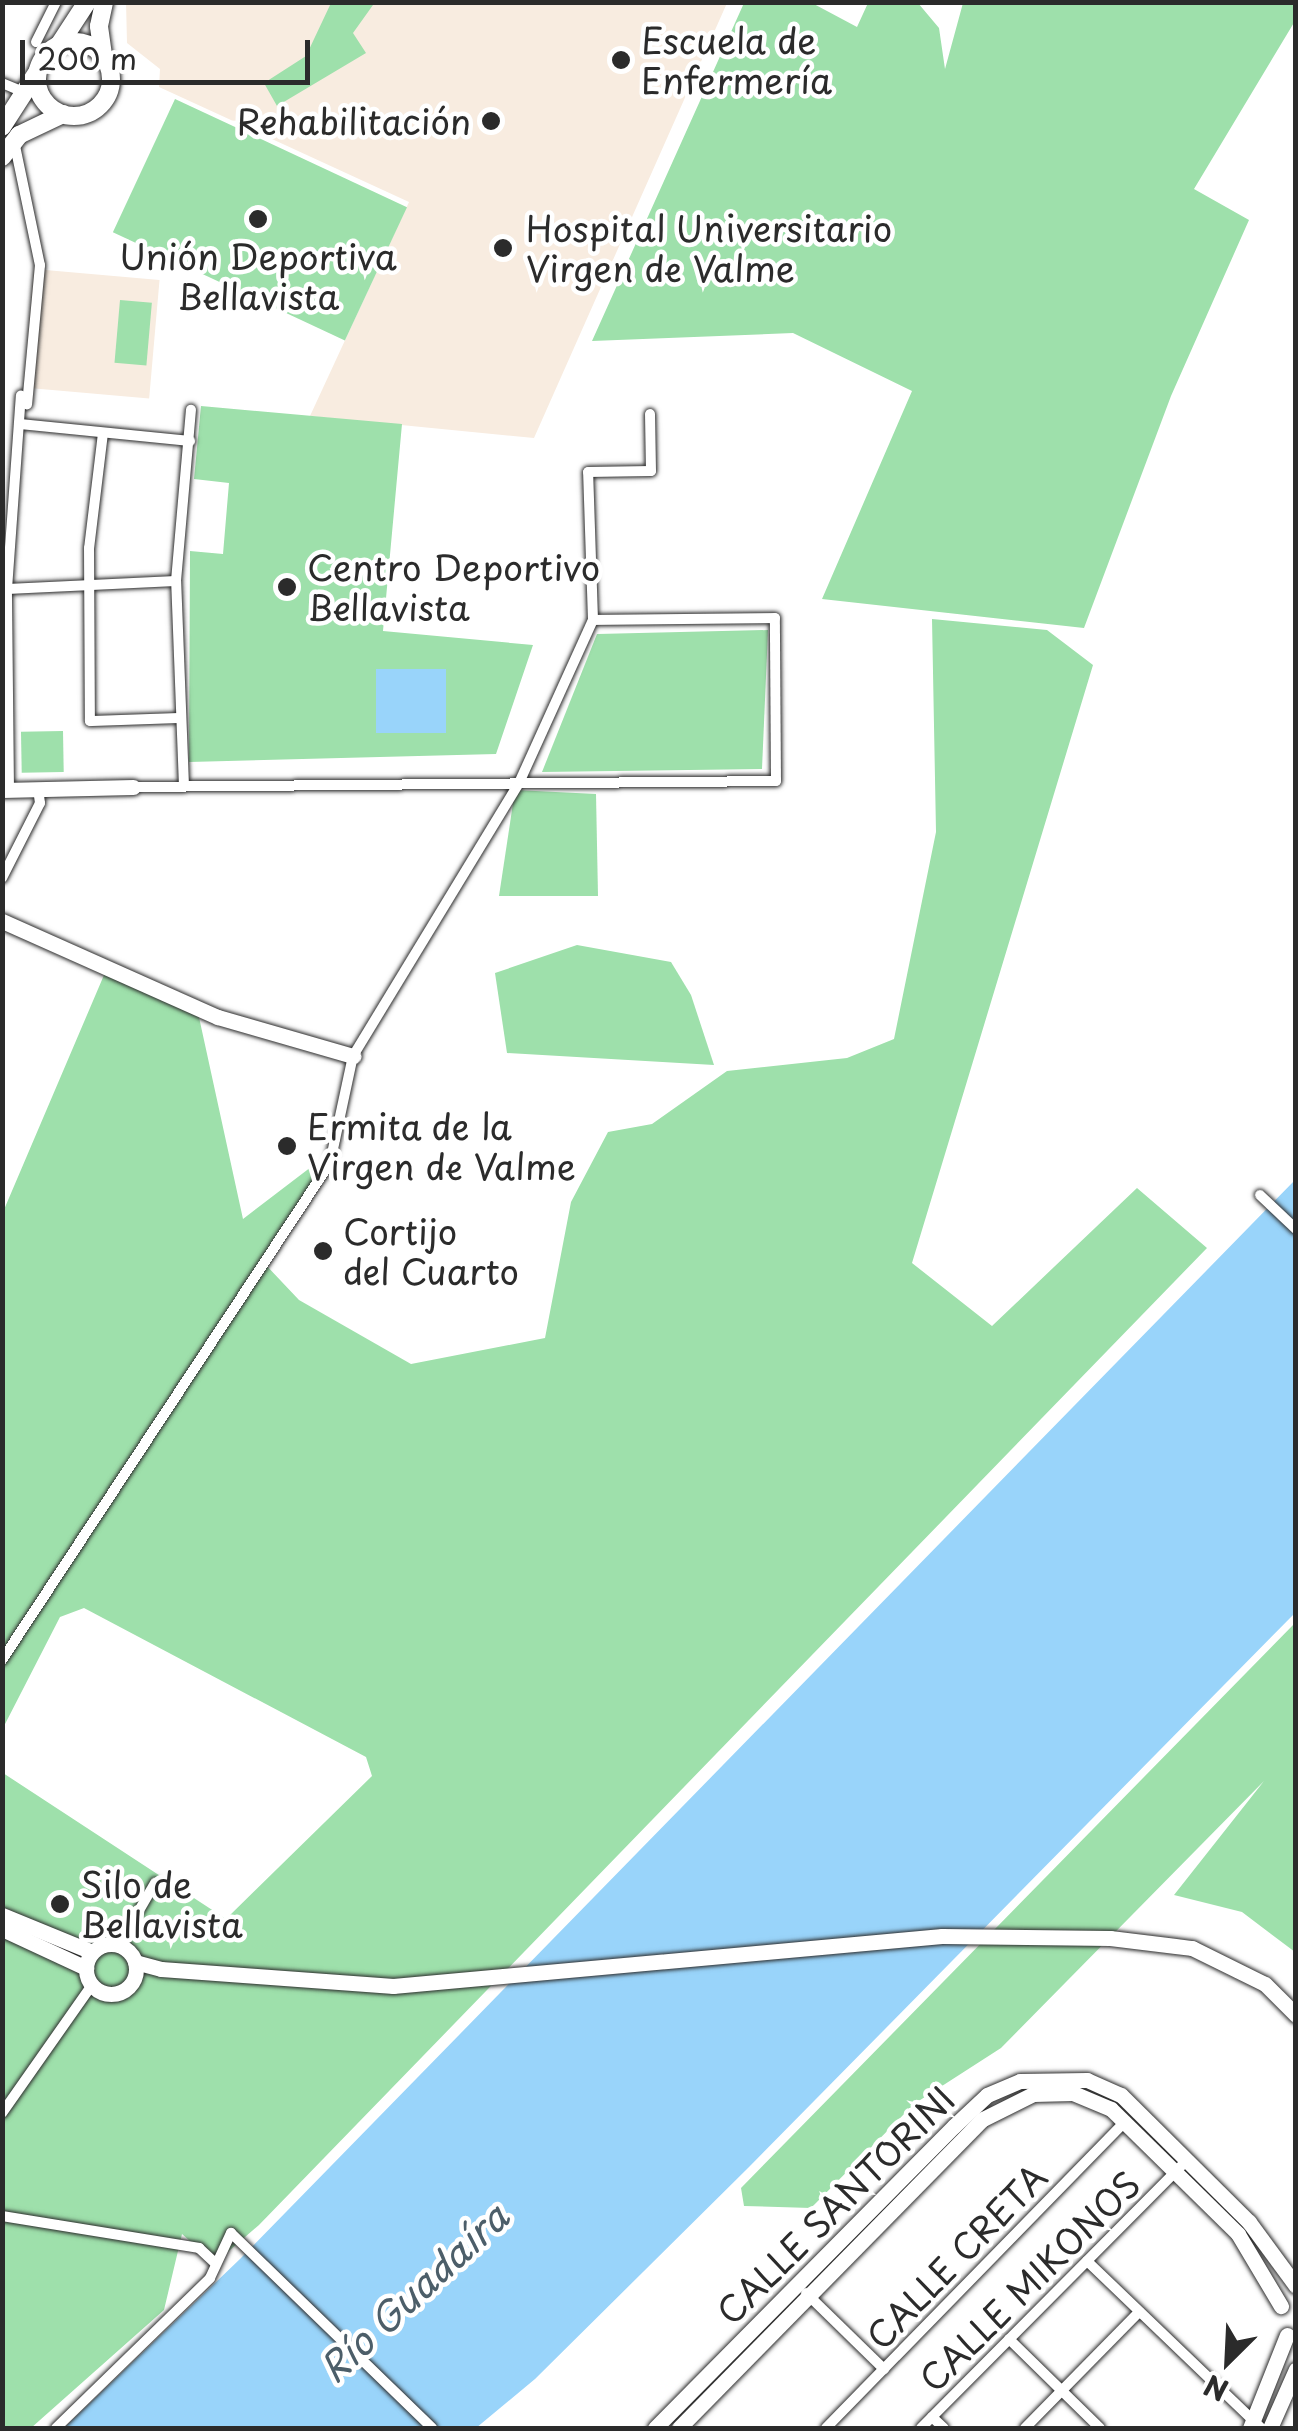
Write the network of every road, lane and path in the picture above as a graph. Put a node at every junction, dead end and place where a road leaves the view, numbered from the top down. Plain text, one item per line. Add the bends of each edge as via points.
1 (56, 2) edge
2 (90, 3) edge
3 (36, 42) dead end
4 (60, 46) junction
5 (102, 55) junction
6 (38, 71) junction
7 (8, 89) edge
8 (63, 114) junction
9 (8, 134) edge
10 (2, 157) edge
11 (21, 396) dead end
12 (191, 410) dead end
13 (650, 414) dead end
14 (22, 424) junction
15 (103, 432) junction
16 (190, 441) junction
17 (176, 581) junction
18 (89, 588) junction
19 (7, 590) junction
20 (593, 620) junction
21 (181, 718) junction
22 (520, 783) junction
23 (184, 786) junction
24 (134, 787) joint
25 (6, 790) edge
26 (38, 790) junction
27 (2, 878) edge
28 (2, 921) edge
29 (353, 1056) junction
30 (1260, 1195) dead end
31 (1296, 1230) edge
32 (2, 1660) edge
33 (155, 1883) dead end
34 (2, 1915) edge
35 (2, 1929) edge
36 (119, 1945) junction
37 (89, 1960) junction
38 (135, 1969) junction
39 (92, 1985) junction
40 (1296, 2015) edge
41 (2, 2113) edge
42 (1126, 2122) junction
43 (1181, 2166) junction
44 (2, 2216) edge
45 (1087, 2261) junction
46 (215, 2263) junction
47 (1296, 2288) edge
48 (803, 2291) junction
49 (1280, 2306) junction
50 (1139, 2312) junction
51 (1008, 2339) junction
52 (1291, 2339) edge
53 (884, 2369) junction
54 (1296, 2369) edge
55 (1062, 2391) junction
56 (932, 2417) junction
57 (1255, 2427) edge
58 (56, 2428) edge
59 (432, 2428) edge
60 (655, 2428) edge
61 (678, 2428) edge
62 (826, 2428) edge
63 (921, 2428) edge
64 (944, 2428) edge
65 (1025, 2428) edge
66 (1100, 2428) edge
67 (1270, 2428) edge

1 - 3 street
2 - 4 main road
2 - 5 main road
4 - 5 main road via 81,43
4 - 6 main road
5 - 8 main road via 111,75 107,97 87,114
6 - 7 main road
6 - 8 main road via 44,100
7 - 9 main road
8 - 9 main road
9 - 10 main road
9 - 14 street via 40,265
11 - 14 street
12 - 16 street
13 - 20 street via 651,471 588,472
14 - 15 street
14 - 19 street
15 - 16 street
15 - 18 street
16 - 17 street
17 - 18 street
17 - 21 street
18 - 19 street
18 - 21 street via 90,721
19 - 25 street
20 - 22 street
20 - 22 street via 775,618 776,782
21 - 23 street
22 - 23 street
22 - 29 street
23 - 24 street
24 - 26 street
25 - 26 street
26 - 27 street via 40,803
28 - 29 street via 218,1017
29 - 32 street via 330,1164
30 - 31 street
33 - 36 street
34 - 37 street
35 - 37 street
36 - 37 street
36 - 38 street
37 - 39 street
38 - 39 street via 119,1992
38 - 40 street via 393,1986 988,1936 1152,1940 1192,1948 1265,1984
39 - 41 street
42 - 43 street, CALLE SANTORINI
42 - 48 street, CALLE SANTORINI via 1104,2104 1073,2093 1034,2094 999,2108
42 - 53 street, CALLE CRETA
43 - 45 street, CALLE MIKONOS
43 - 47 street, CALLE SANTORINI via 1249,2222
43 - 48 street, CALLE SANTORINI via 1120,2094 1053,2076 1020,2081 987,2095 954,2126
43 - 49 street, CALLE SANTORINI via 1238,2234
44 - 46 street via 199,2248
45 - 50 street
45 - 51 street, CALLE MIKONOS
46 - 58 street via 175,2317
46 - 59 street via 231,2233
47 - 49 street
48 - 53 street
48 - 60 street, CALLE SANTORINI
48 - 61 street, CALLE SANTORINI
49 - 52 street, CALLE SANTORINI
50 - 55 street
50 - 57 street
51 - 55 street
51 - 56 street, CALLE MIKONOS
52 - 57 street
53 - 62 street, CALLE CRETA
54 - 67 street
55 - 65 street
55 - 66 street
56 - 63 street, CALLE MIKONOS
56 - 64 street

